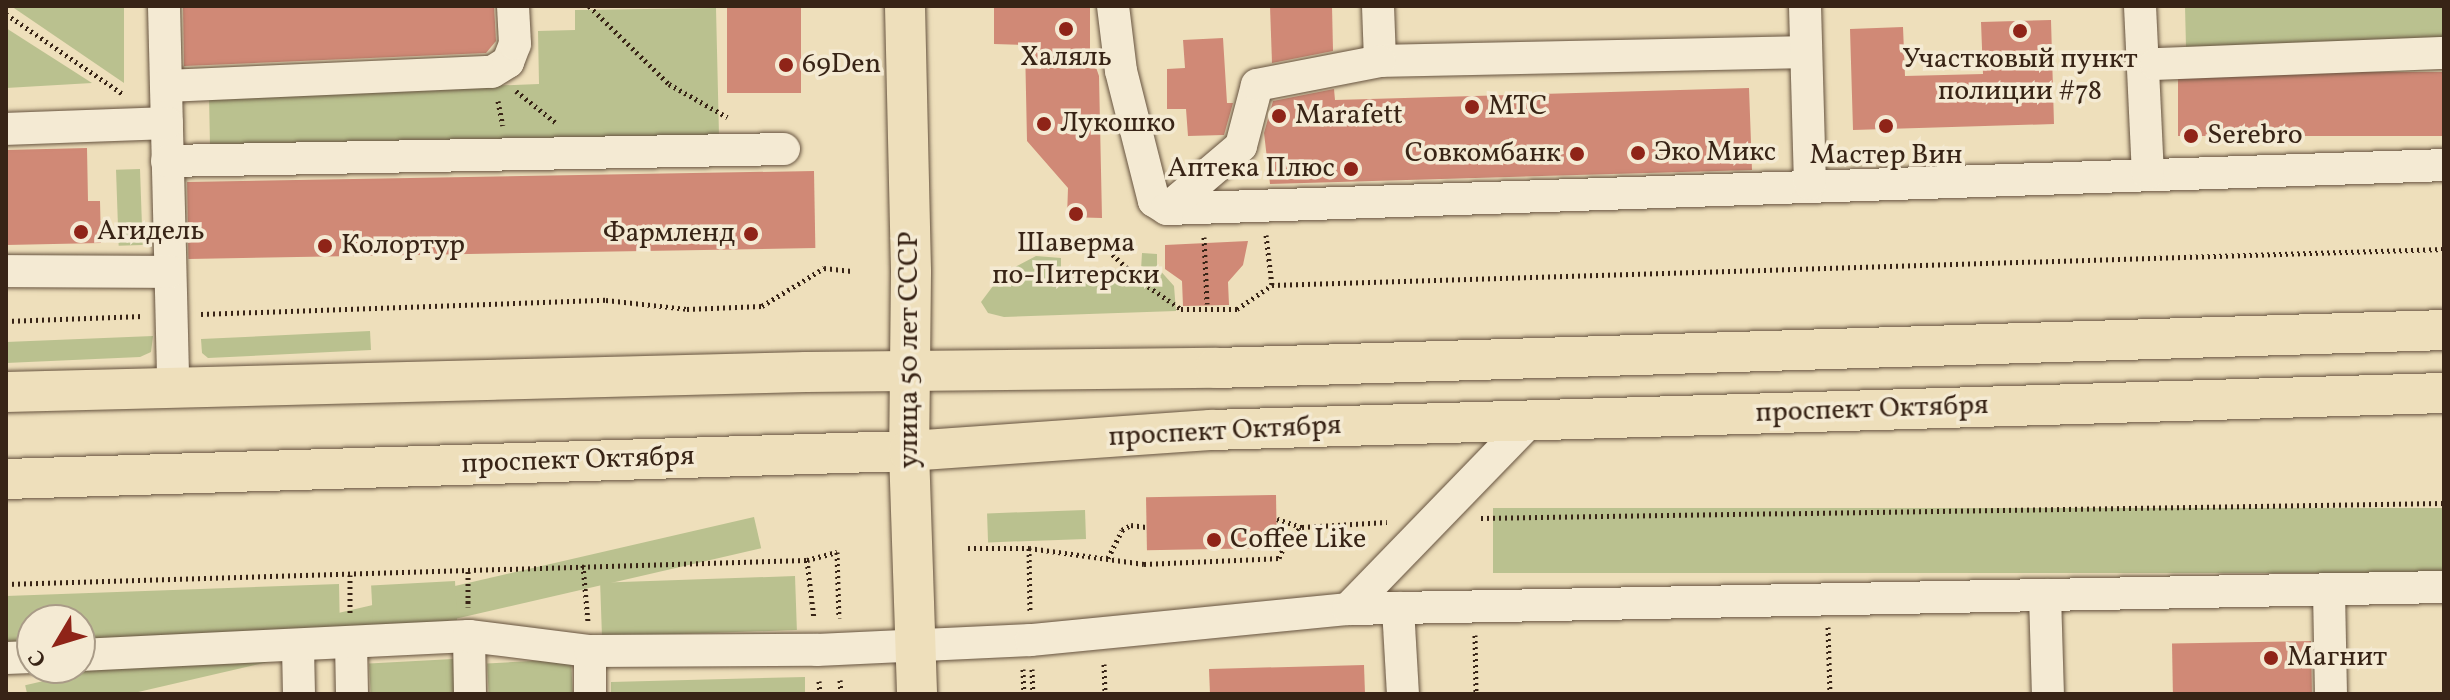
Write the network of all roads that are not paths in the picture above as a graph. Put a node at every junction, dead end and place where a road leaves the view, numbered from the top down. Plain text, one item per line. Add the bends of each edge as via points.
1 (164, 6) edge
2 (513, 6) edge
3 (905, 6) edge
4 (1113, 6) edge
5 (1378, 6) edge
6 (1805, 6) edge
7 (2140, 6) edge
8 (1806, 52) junction
9 (2444, 53) edge
10 (1380, 61) junction
11 (2156, 64) dead end
12 (166, 86) junction
13 (167, 123) junction
14 (6, 129) edge
15 (784, 149) dead end
16 (167, 161) junction
17 (2444, 165) edge
18 (2148, 174) junction
19 (1810, 184) junction
20 (1167, 209) junction
21 (6, 271) edge
22 (170, 272) junction
23 (2444, 330) edge
24 (909, 370) junction
25 (173, 387) junction
26 (6, 392) edge
27 (2444, 393) edge
28 (1532, 419) junction
29 (909, 451) junction
30 (6, 479) edge
31 (2444, 587) edge
32 (2329, 591) junction
33 (2045, 595) junction
34 (1398, 608) junction
35 (1348, 609) junction
36 (469, 636) junction
37 (351, 642) junction
38 (915, 646) junction
39 (298, 647) junction
40 (590, 651) junction
41 (96, 654) edge
42 (299, 694) edge
43 (352, 694) edge
44 (470, 694) edge
45 (590, 694) edge
46 (917, 694) edge
47 (1403, 694) edge
48 (2048, 694) edge
49 (2331, 694) edge

1 - 12 street
2 - 12 street via 515,44 508,62 492,72
3 - 24 main road, улица 50 лет СССР
4 - 20 street via 1121,71 1154,201
5 - 10 street
6 - 8 street
7 - 18 street
8 - 10 street
8 - 19 street
9 - 11 street
10 - 20 street via 1257,85 1241,146
12 - 13 street
13 - 14 street
13 - 16 street
15 - 16 street
16 - 22 street
17 - 18 street
18 - 19 street
19 - 20 street
21 - 22 street
22 - 25 street
23 - 24 main road via 1232,367
24 - 25 main road
24 - 29 main road, улица 50 лет СССР
25 - 26 main road
27 - 28 main road, проспект Октября
28 - 29 main road, проспект Октября via 1211,430
28 - 35 street
29 - 30 main road, проспект Октября
29 - 38 main road, улица 50 лет СССР
31 - 32 street
32 - 33 street
32 - 49 street
33 - 34 street
33 - 48 street
34 - 35 street
34 - 47 street
35 - 38 street
36 - 37 street
36 - 40 street
36 - 44 street
37 - 39 street
37 - 43 street
38 - 40 street
38 - 46 main road, улица 50 лет СССР
39 - 41 street
39 - 42 street
40 - 45 street

